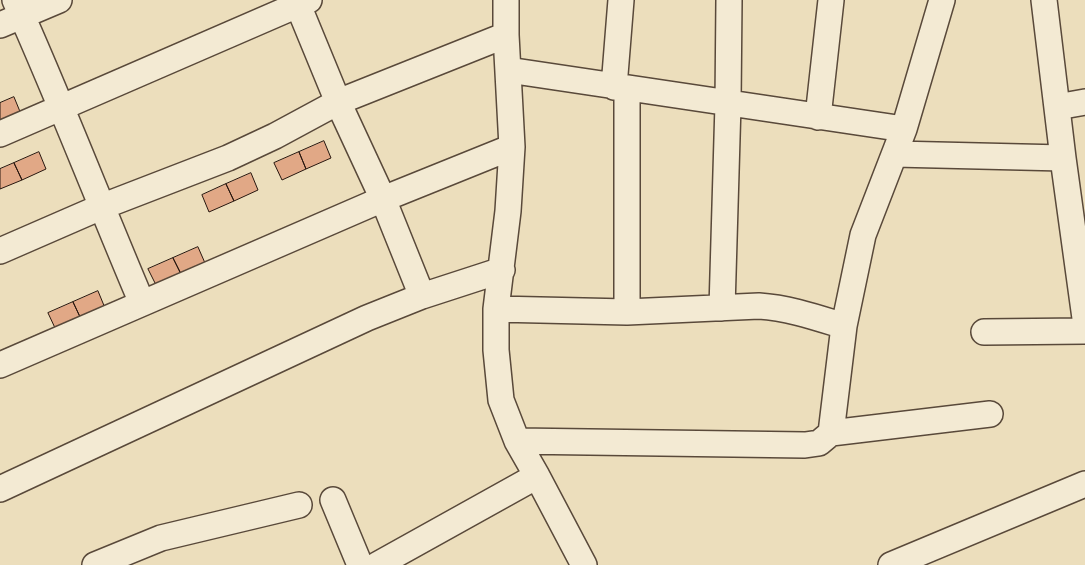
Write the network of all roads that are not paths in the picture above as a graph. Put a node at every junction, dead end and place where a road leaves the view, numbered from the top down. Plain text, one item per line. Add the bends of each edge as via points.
1 (59, 0) edge
2 (506, 0) edge
3 (620, 0) edge
4 (728, 0) edge
5 (831, 0) edge
6 (942, 0) edge
7 (1044, 0) edge
8 (301, 2) edge
9 (12, 14) edge
10 (506, 35) junction
11 (508, 70) junction
12 (621, 88) junction
13 (338, 102) junction
14 (1085, 102) edge
15 (728, 104) junction
16 (62, 107) junction
17 (1057, 107) junction
18 (818, 117) junction
19 (904, 129) junction
20 (0, 134) edge
21 (512, 147) junction
22 (895, 154) junction
23 (1063, 158) junction
24 (383, 199) junction
25 (101, 207) junction
26 (0, 251) edge
27 (502, 270) junction
28 (422, 296) junction
29 (142, 303) junction
30 (722, 308) junction
31 (496, 309) junction
32 (627, 312) junction
33 (1085, 318) edge
34 (844, 326) junction
35 (1085, 331) edge
36 (984, 332) dead end
37 (0, 366) edge
38 (990, 414) dead end
39 (830, 433) junction
40 (517, 441) junction
41 (537, 476) junction
42 (1085, 484) edge
43 (0, 489) edge
44 (333, 500) dead end
45 (299, 506) dead end
46 (95, 565) edge
47 (360, 565) edge
48 (377, 565) edge
49 (584, 565) edge
50 (891, 565) edge

1 - 9 street
2 - 10 street
3 - 12 street
4 - 15 street
5 - 18 street
6 - 19 street
7 - 17 street
8 - 13 street
8 - 16 street
9 - 16 street
10 - 11 street
10 - 13 street
11 - 12 street
11 - 21 street
12 - 15 street
12 - 32 street
13 - 24 street
13 - 25 street via 236,154
14 - 17 street
15 - 18 street
15 - 30 street
16 - 20 street
16 - 25 street
17 - 23 street
18 - 19 street
19 - 22 street
21 - 24 street
21 - 27 street
22 - 23 street
22 - 34 street via 863,235
23 - 33 street
24 - 28 street
24 - 29 street
25 - 26 street
25 - 29 street
27 - 28 street
27 - 31 street
28 - 43 street via 367,318
29 - 37 street
30 - 32 street
30 - 34 street via 780,307
31 - 32 street
31 - 40 street via 501,400
34 - 39 street
35 - 36 street
38 - 39 street
39 - 40 street via 819,444 805,445
40 - 41 street
41 - 48 street
41 - 49 street
42 - 50 street
44 - 47 street
45 - 46 street via 161,538

